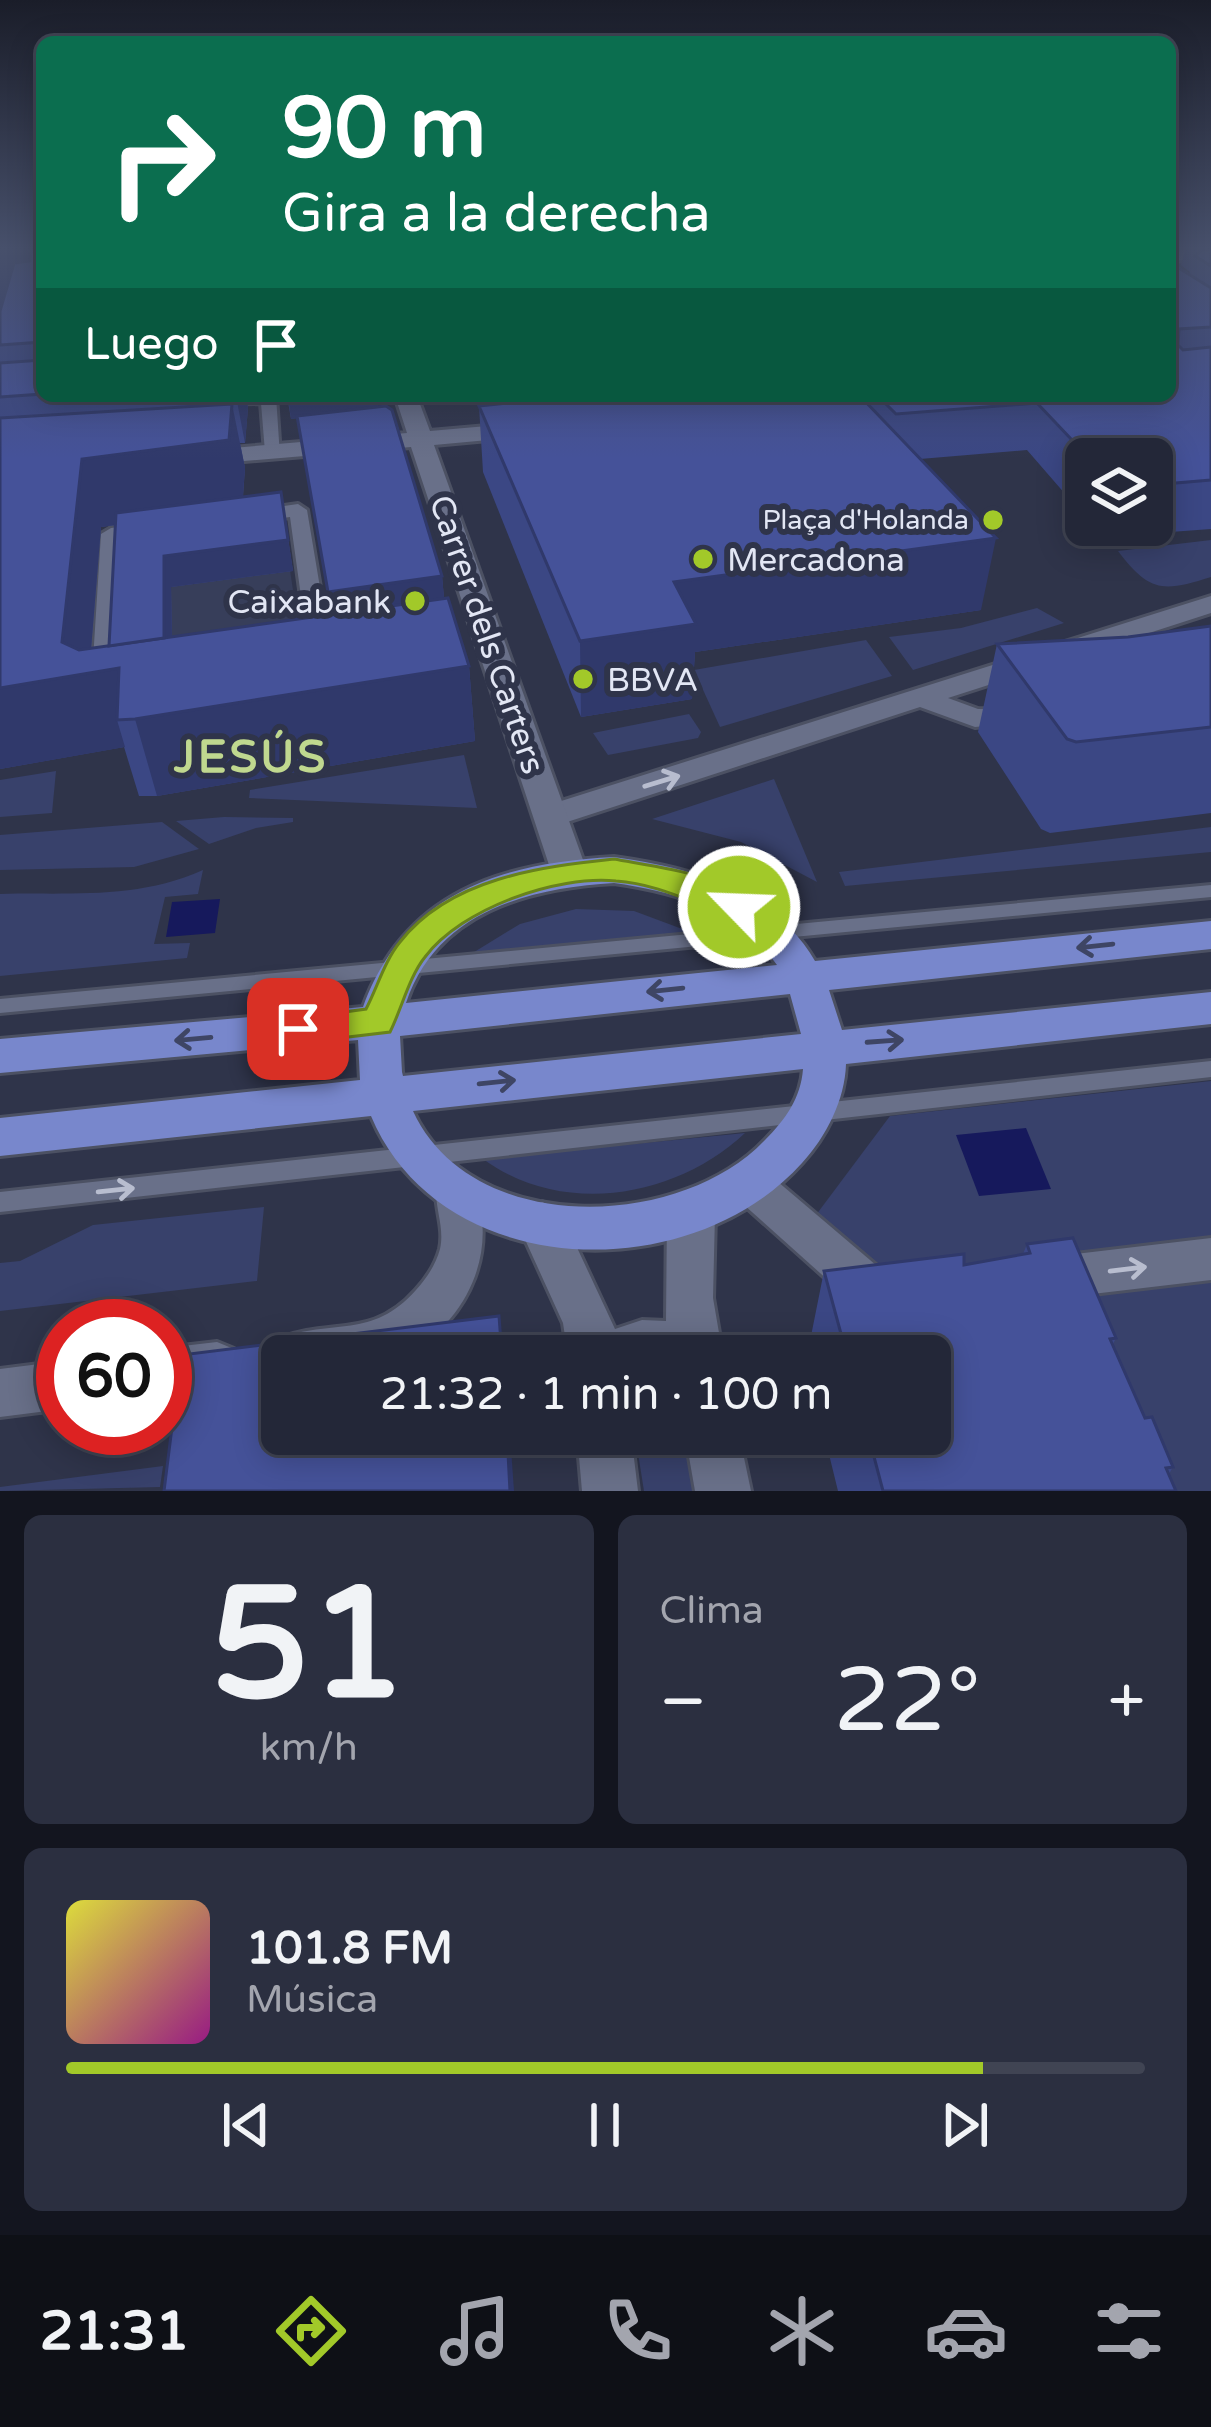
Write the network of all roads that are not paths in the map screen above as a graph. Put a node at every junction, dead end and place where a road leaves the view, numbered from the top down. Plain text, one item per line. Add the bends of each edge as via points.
1 (269, 402) edge
2 (408, 402) edge
3 (552, 428) edge
4 (420, 440) junction
5 (274, 452) junction
6 (182, 459) edge
7 (228, 519) edge
8 (157, 528) edge
9 (1205, 613) edge
10 (324, 679) edge
11 (102, 691) edge
12 (922, 698) junction
13 (1060, 712) edge
14 (550, 816) junction
15 (569, 871) junction
16 (1211, 891) edge
17 (772, 932) junction
18 (1211, 935) edge
19 (400, 967) junction
20 (805, 975) junction
21 (0, 1006) edge
22 (1211, 1008) edge
23 (377, 1022) junction
24 (825, 1046) junction
25 (0, 1056) edge
26 (1211, 1069) edge
27 (381, 1094) junction
28 (812, 1109) junction
29 (0, 1137) edge
30 (438, 1174) junction
31 (749, 1184) junction
32 (0, 1202) edge
33 (691, 1214) junction
34 (542, 1224) junction
35 (1211, 1259) edge
36 (1038, 1293) edge
37 (906, 1298) edge
38 (398, 1335) edge
39 (589, 1335) edge
40 (694, 1335) edge
41 (261, 1361) edge
42 (192, 1369) edge
43 (36, 1388) edge
44 (0, 1393) edge
45 (606, 1455) edge
46 (716, 1455) edge
47 (610, 1491) edge
48 (723, 1491) edge

1 - 5 street
2 - 4 street, Carrer dels Carters
3 - 4 street
4 - 5 street
4 - 14 street, Carrer dels Carters
5 - 6 street
7 - 10 street via 298,510
8 - 11 street via 110,534
9 - 12 street
12 - 13 street via 975,718
14 -> 12 street
14 - 15 street, Carrer dels Carters
15 - 17 main road via 614,869 700,888
15 - 19 main road via 490,892 455,912
16 - 17 lane
17 - 19 lane
17 - 20 main road
18 -> 20 main road
19 - 21 lane
19 - 23 main road
20 -> 23 main road
20 - 24 main road
24 -> 22 main road
23 -> 25 main road
23 - 27 main road
27 -> 24 main road
24 - 28 main road
26 - 28 lane
27 - 29 main road
27 - 30 main road
28 - 30 lane
28 - 31 main road via 776,1162
32 -> 30 lane
30 - 34 main road
30 - 38 street via 465,1231 461,1261
31 - 33 main road
31 - 37 street via 884,1300
33 - 34 main road via 616,1230
33 - 40 street
34 - 39 street
36 -> 35 street
41 - 42 street
43 - 44 street
45 - 47 street
46 - 48 street

